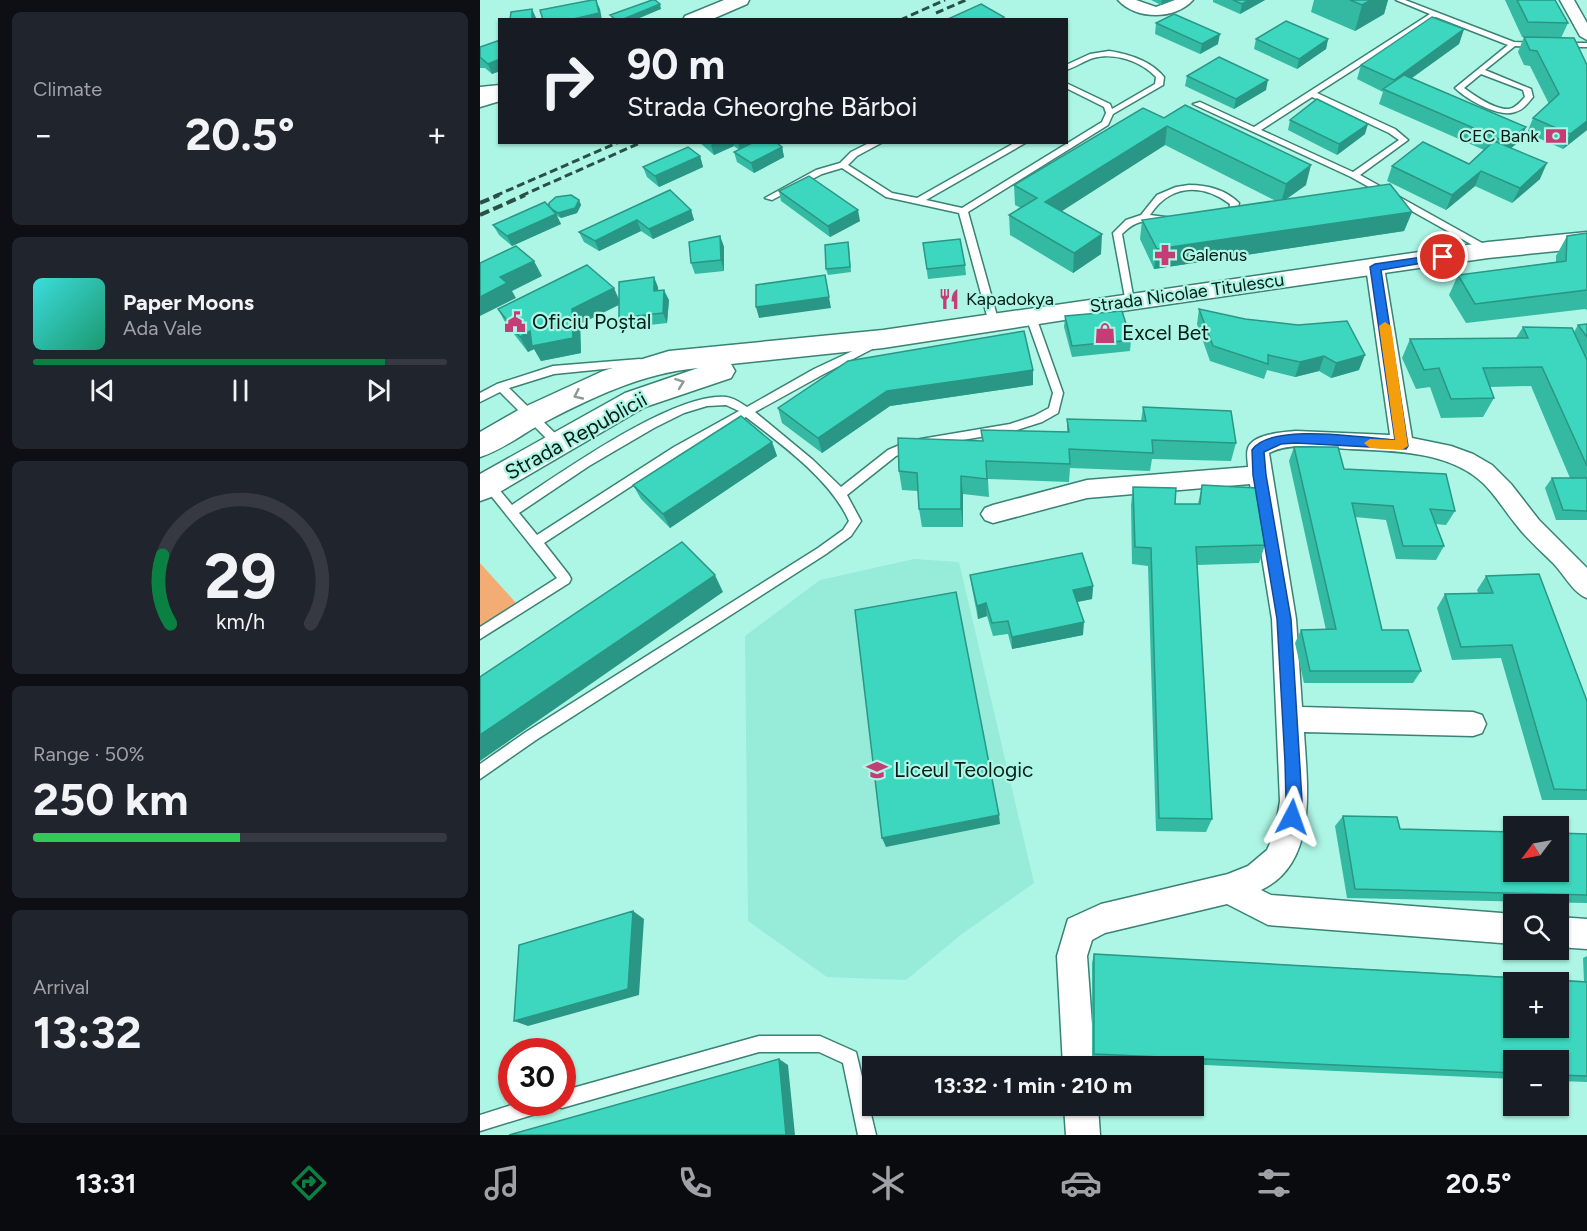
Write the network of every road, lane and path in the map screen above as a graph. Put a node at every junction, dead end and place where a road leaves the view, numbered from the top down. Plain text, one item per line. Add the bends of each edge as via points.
1 (740, 0) edge
2 (1125, 0) edge
3 (1186, 0) edge
4 (1399, 0) edge
5 (1567, 0) edge
6 (1435, 14) junction
7 (697, 18) edge
8 (1587, 36) edge
9 (1513, 44) junction
10 (1545, 45) edge
11 (1556, 45) edge
12 (1587, 45) edge
13 (1068, 67) edge
14 (1480, 71) junction
15 (1068, 87) edge
16 (480, 92) edge
17 (498, 92) edge
18 (498, 93) edge
19 (1312, 94) junction
20 (480, 101) edge
21 (1197, 105) dead end
22 (1110, 113) junction
23 (1255, 130) junction
24 (875, 144) edge
25 (1019, 144) edge
26 (843, 165) junction
27 (1354, 174) junction
28 (769, 198) dead end
29 (917, 202) junction
30 (963, 211) junction
31 (1145, 216) junction
32 (1176, 221) edge
33 (1215, 221) edge
34 (1584, 239) edge
35 (1488, 250) junction
36 (1375, 267) junction
37 (1129, 301) junction
38 (1030, 317) junction
39 (994, 323) junction
40 (883, 339) junction
41 (798, 349) junction
42 (669, 361) junction
43 (501, 387) junction
44 (480, 398) edge
45 (747, 413) junction
46 (530, 417) junction
47 (560, 444) junction
48 (480, 446) edge
49 (1402, 446) junction
50 (1260, 475) junction
51 (484, 486) edge
52 (840, 494) junction
53 (511, 512) junction
54 (993, 514) dead end
55 (536, 542) junction
56 (1587, 588) edge
57 (480, 634) edge
58 (1289, 719) junction
59 (1473, 724) dead end
60 (480, 772) edge
61 (1229, 889) junction
62 (1503, 928) edge
63 (1569, 933) edge
64 (1587, 934) edge
65 (1078, 1056) edge
66 (576, 1096) edge
67 (504, 1116) edge
68 (1082, 1116) edge
69 (480, 1123) edge
70 (867, 1135) edge
71 (1083, 1135) edge

1 - 7 main road
2 - 3 street via 1150,12 1162,13
4 - 6 lane
5 - 8 street
6 - 9 lane
6 - 19 lane
9 - 10 lane
9 - 14 lane
11 - 12 lane
13 - 22 lane via 1089,56 1115,53 1154,69 1160,77 1159,85
14 - 14 lane via 1527,89 1529,97 1510,111 1501,110 1459,88
15 - 22 lane via 1107,106
16 - 17 street
18 - 20 main road
19 - 23 lane
19 - 27 lane via 1404,140
21 - 23 lane
22 - 30 lane via 1105,123
23 - 27 lane
24 - 26 lane via 854,154
25 - 29 lane
26 - 28 lane via 819,172
26 - 29 lane via 890,195
27 - 35 lane
29 - 30 lane
30 - 39 lane
31 - 32 lane
31 - 33 lane via 1158,198 1202,186 1223,193 1235,203 1233,212
31 - 37 lane via 1127,222 1117,233
34 - 35 main road, Strada Nicolae Titulescu
35 - 36 main road, Strada Nicolae Titulescu
36 - 37 main road, Strada Nicolae Titulescu
36 - 49 street
37 - 38 main road, Strada Nicolae Titulescu
38 - 39 main road, Strada Nicolae Titulescu
38 - 52 lane via 1058,393 1053,410 1010,428 913,444 892,453
39 - 40 main road, Strada Nicolae Titulescu
40 - 41 main road, Strada Nicolae Titulescu
40 - 45 lane
41 - 42 main road, Strada Republicii
47 -> 41 main road, Strada Republicii via 635,400
42 - 43 lane via 553,369
42 -> 46 main road, Strada Republicii via 613,378
43 - 44 lane
43 - 46 lane
45 - 52 lane via 805,459
45 - 53 lane via 727,401 678,411 623,440
45 - 55 lane via 678,450
46 - 47 lane
46 - 48 main road, Strada Republicii
47 - 51 main road, Strada Republicii
49 - 50 street via 1281,440 1258,450
49 - 56 street via 1460,456 1485,471 1537,534 1564,557
50 - 54 street via 1087,489
50 - 58 street via 1284,619
51 - 53 lane
52 - 60 lane via 855,520 847,533
53 - 55 lane
55 - 57 lane via 565,579
58 - 59 street
58 - 61 street via 1294,801 1289,832 1278,860 1258,876
61 - 62 street via 1268,909
61 - 65 street via 1101,919 1079,930 1072,956
63 - 64 street
66 - 70 lane via 759,1044 820,1044 850,1058
67 - 69 lane
68 - 71 street

